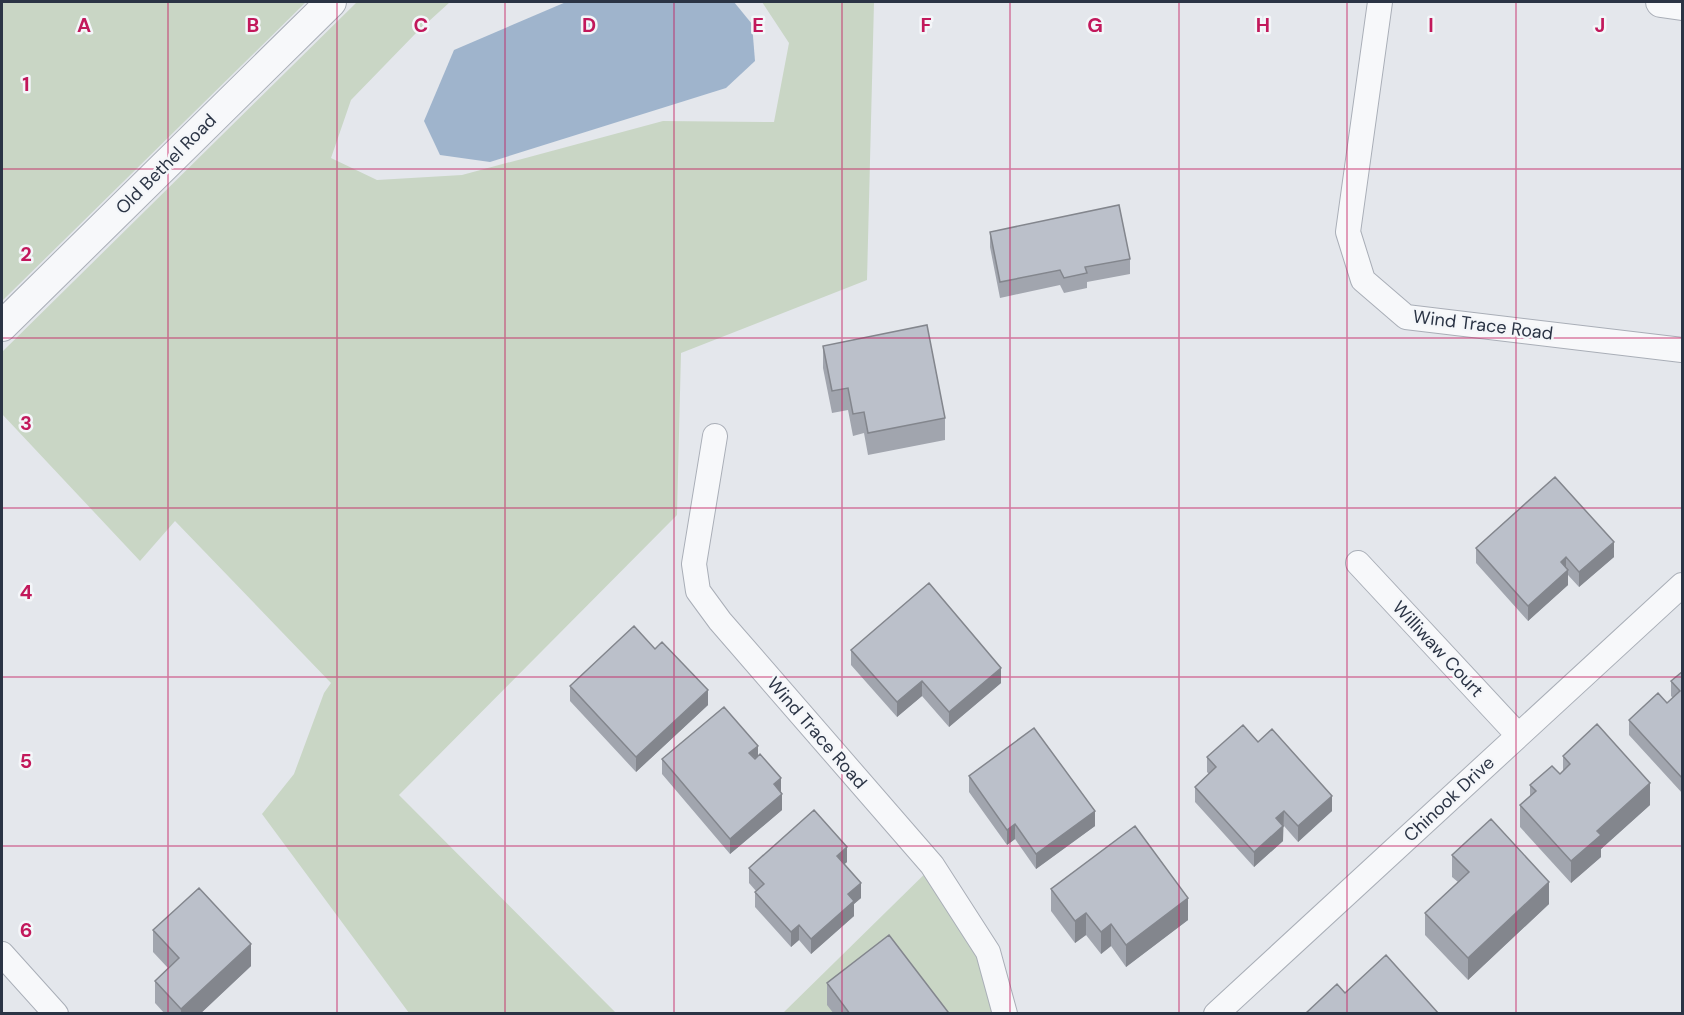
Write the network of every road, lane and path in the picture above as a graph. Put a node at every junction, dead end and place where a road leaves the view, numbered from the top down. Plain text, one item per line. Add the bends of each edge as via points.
1 (331, 2) edge
2 (1380, 2) edge
3 (1661, 2) edge
4 (1683, 4) edge
5 (2, 326) edge
6 (1683, 350) edge
7 (715, 436) dead end
8 (1358, 563) dead end
9 (1683, 585) edge
10 (1518, 735) junction
11 (2, 954) edge
12 (56, 1014) edge
13 (1005, 1014) edge
14 (1216, 1014) edge

1 - 5 street, Old Bethel Road
2 - 6 street, Wind Trace Road via 1348,232 1363,280 1406,317
3 - 4 street
7 - 13 street, Wind Trace Road via 694,564 698,591 932,865 988,952
8 - 10 street, Williwaw Court
9 - 10 street, Chinook Drive
10 - 14 street, Chinook Drive
11 - 12 street

